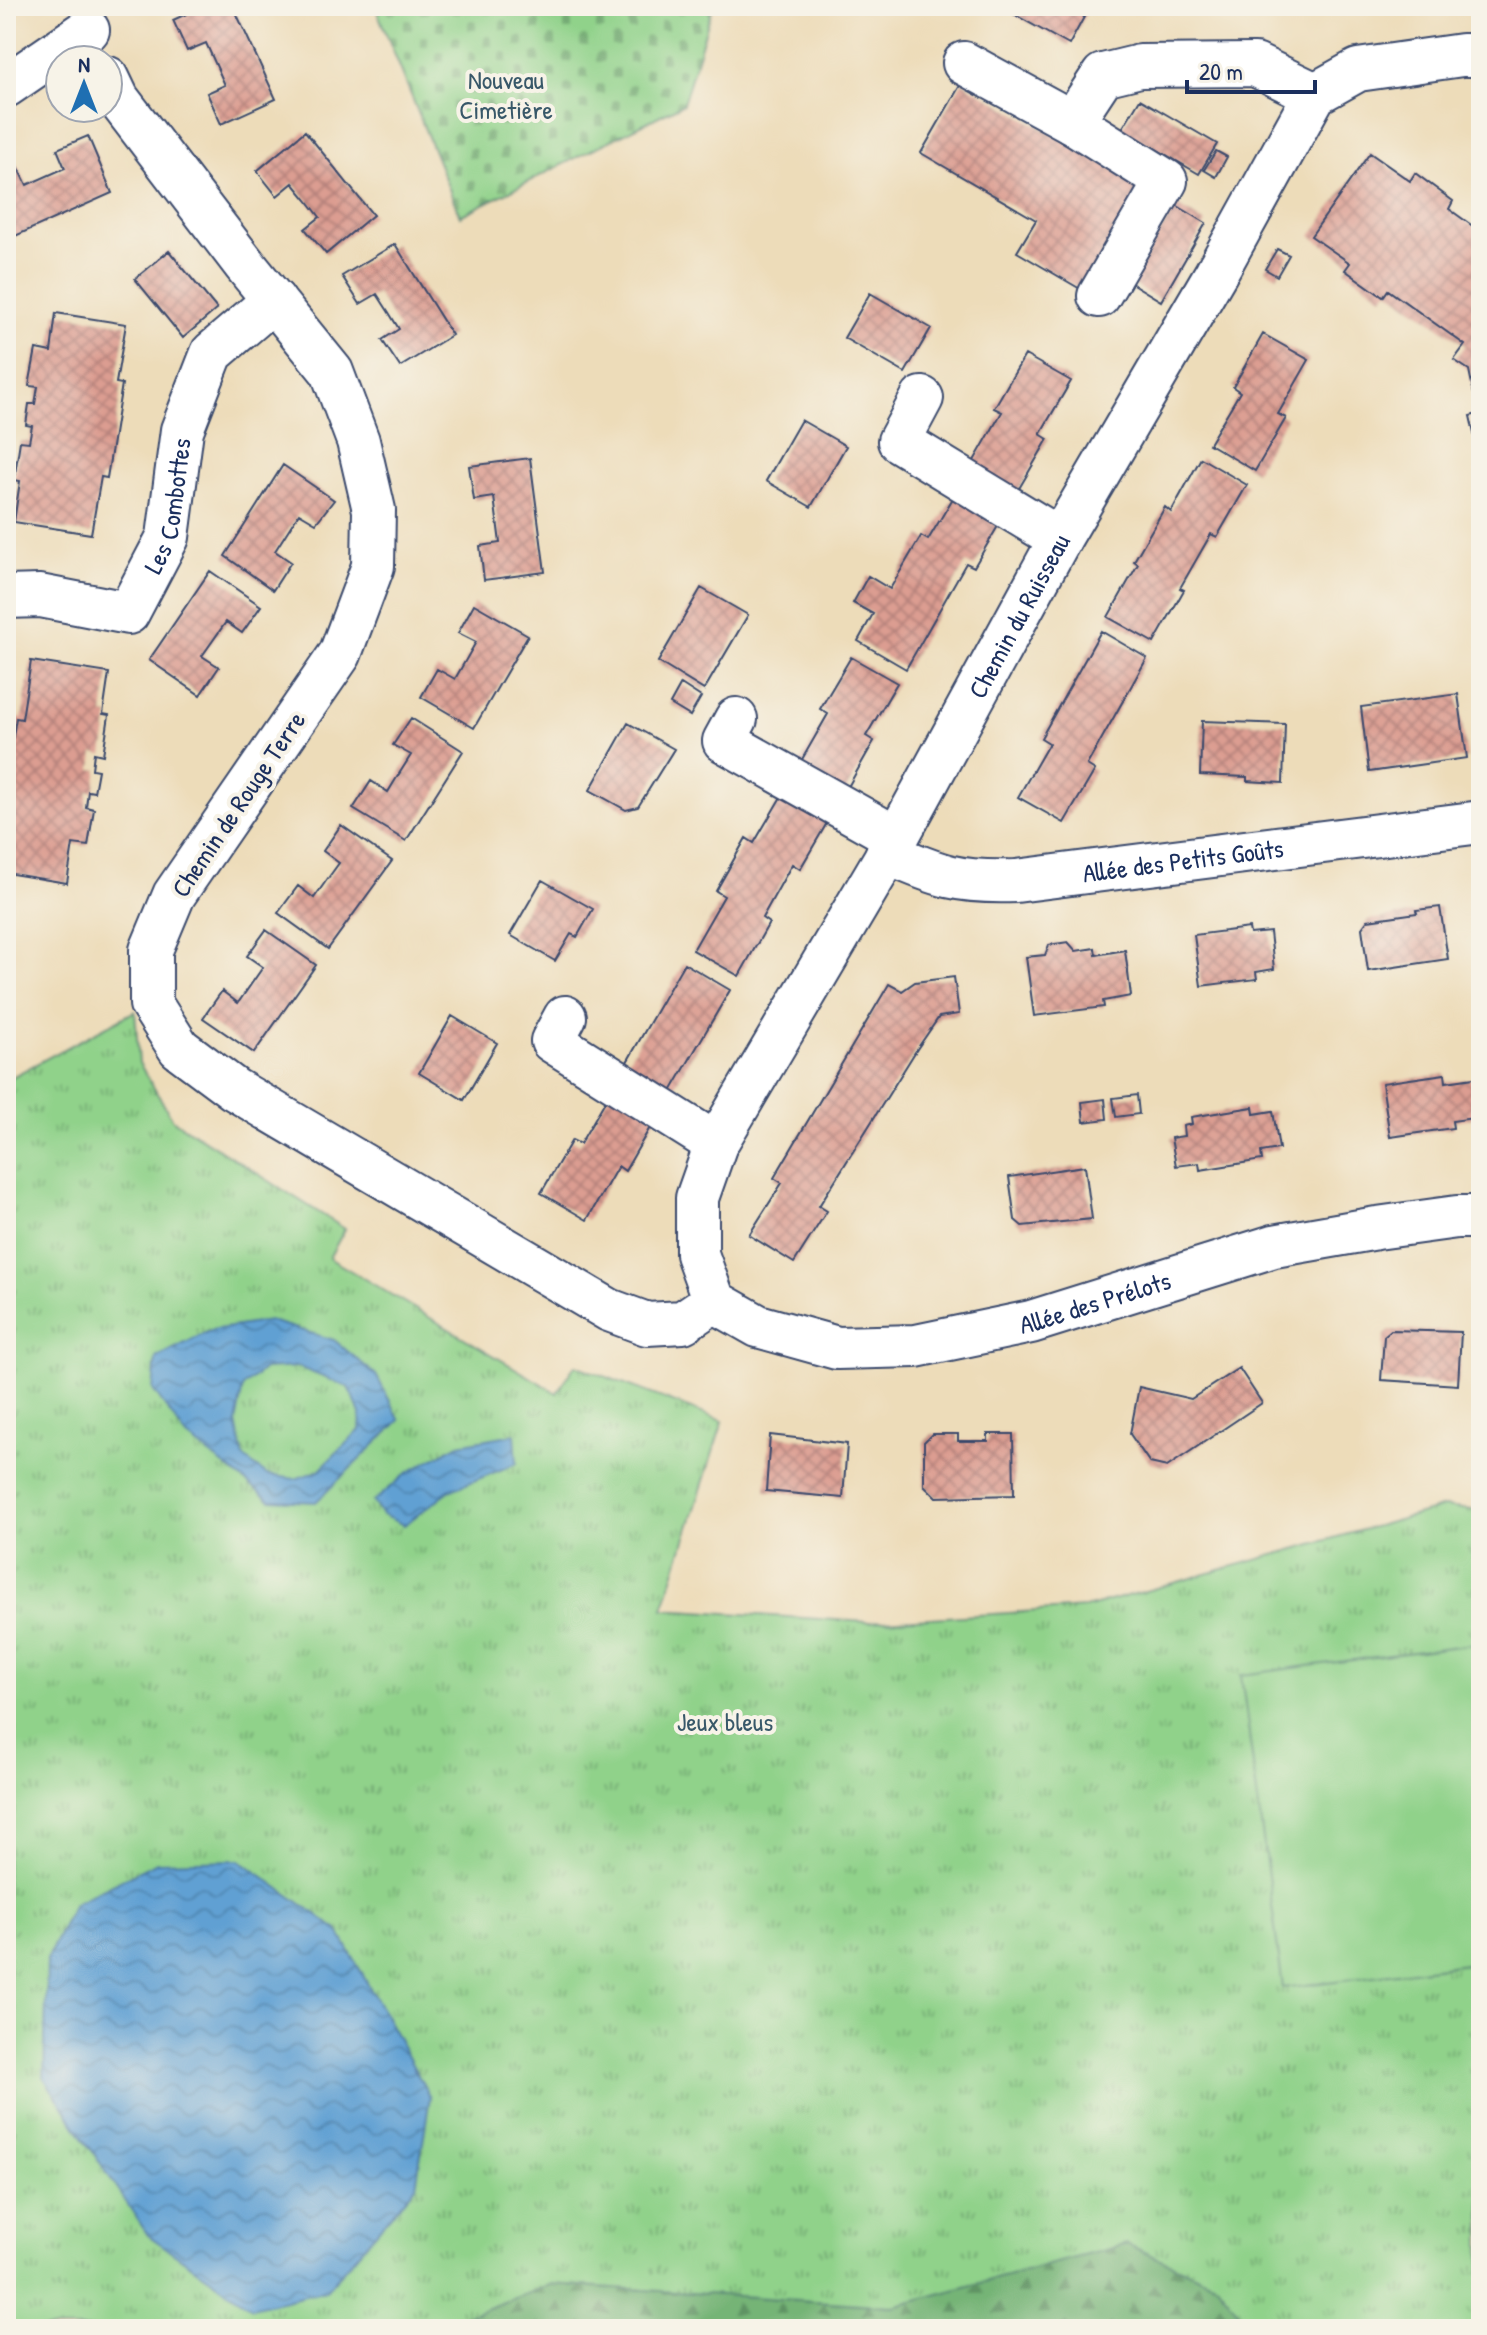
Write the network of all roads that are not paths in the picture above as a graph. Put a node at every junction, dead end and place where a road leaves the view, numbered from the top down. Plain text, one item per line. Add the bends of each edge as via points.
1 (90, 32) edge
2 (1481, 55) edge
3 (964, 63) dead end
4 (6, 86) edge
5 (1315, 94) junction
6 (124, 107) edge
7 (1072, 122) junction
8 (1099, 296) dead end
9 (274, 300) junction
10 (922, 398) dead end
11 (1060, 539) junction
12 (6, 597) edge
13 (725, 740) dead end
14 (1481, 822) edge
15 (892, 845) junction
16 (552, 1040) dead end
17 (716, 1144) junction
18 (1481, 1217) edge
19 (714, 1301) junction

1 - 4 street
2 - 5 street via 1358,70
3 - 7 street
5 - 7 street via 1255,65 1140,66 1103,75
5 - 11 street, Chemin du Ruisseau
6 - 9 street, Chemin de Rouge Terre
7 - 8 street via 1166,181
9 - 12 street, Les Combottes via 212,353 182,430 168,537 128,613 40,596
9 - 19 street, Chemin de Rouge Terre via 332,372 358,441 374,510 373,566 340,654 174,895 151,950 151,1004 179,1048 234,1089 609,1310 647,1324 683,1322
10 - 11 street via 889,455
11 - 15 street, Chemin du Ruisseau
13 - 15 street, Allée des Petits Goûts
14 - 15 street, Allée des Petits Goûts via 1016,881 953,879 933,873
15 - 17 street, Chemin du Ruisseau
16 - 17 street
17 - 19 street, Chemin du Ruisseau via 697,1198 697,1254
18 - 19 street, Allée des Prélots via 1274,1246 1031,1322 916,1346 837,1348 758,1326

